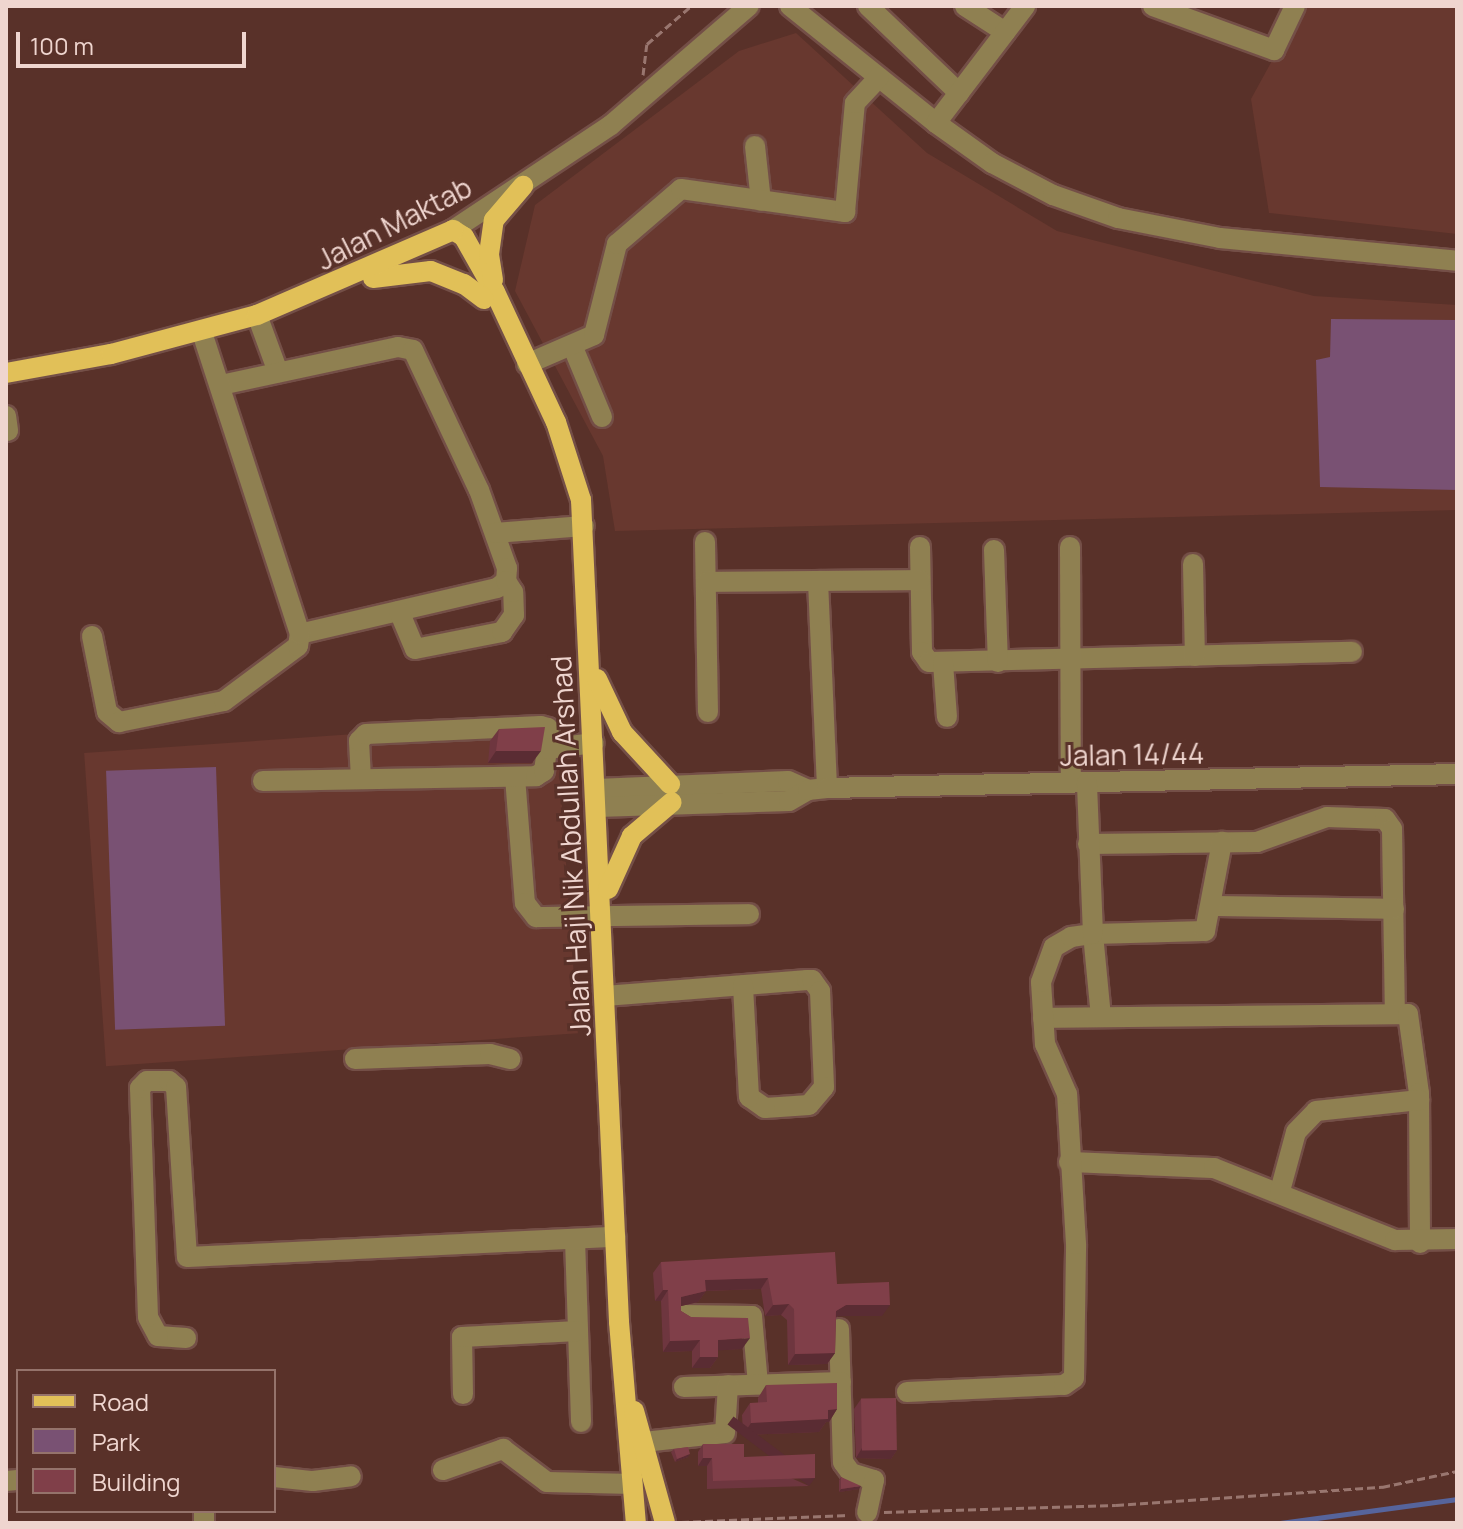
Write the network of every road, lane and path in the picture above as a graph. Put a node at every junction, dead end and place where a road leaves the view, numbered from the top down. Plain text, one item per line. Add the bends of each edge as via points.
1 (691, 6) edge
2 (749, 6) edge
3 (790, 6) edge
4 (868, 6) edge
5 (965, 6) edge
6 (1025, 6) edge
7 (1153, 6) edge
8 (1295, 6) edge
9 (1005, 32) junction
10 (879, 77) junction
11 (959, 93) junction
12 (639, 102) junction
13 (936, 123) junction
14 (755, 146) dead end
15 (523, 186) junction
16 (761, 201) junction
17 (453, 230) junction
18 (1457, 261) edge
19 (490, 296) junction
20 (297, 302) junction
21 (257, 315) junction
22 (202, 332) junction
23 (572, 345) junction
24 (527, 364) junction
25 (278, 372) junction
26 (6, 373) edge
27 (221, 385) junction
28 (602, 417) dead end
29 (584, 526) junction
30 (495, 533) junction
31 (705, 542) dead end
32 (920, 547) dead end
33 (1070, 547) dead end
34 (994, 550) dead end
35 (1193, 564) dead end
36 (920, 580) junction
37 (506, 581) junction
38 (818, 581) junction
39 (706, 582) junction
40 (399, 611) junction
41 (589, 632) junction
42 (300, 634) junction
43 (92, 636) dead end
44 (1352, 652) dead end
45 (1195, 656) junction
46 (1073, 659) junction
47 (998, 662) junction
48 (943, 663) junction
49 (708, 712) dead end
50 (947, 717) dead end
51 (594, 743) junction
52 (551, 747) junction
53 (1457, 774) edge
54 (515, 777) junction
55 (361, 779) junction
56 (263, 781) dead end
57 (1079, 783) junction
58 (818, 789) junction
59 (671, 793) junction
60 (597, 798) junction
61 (1222, 842) junction
62 (1088, 844) junction
63 (1211, 906) junction
64 (1394, 909) junction
65 (749, 914) dead end
66 (605, 917) junction
67 (1093, 934) junction
68 (743, 985) junction
69 (605, 996) junction
70 (1395, 1012) junction
71 (1101, 1017) junction
72 (1043, 1018) junction
73 (355, 1059) dead end
74 (510, 1059) dead end
75 (1419, 1100) junction
76 (1069, 1162) junction
77 (1280, 1191) junction
78 (182, 1211) junction
79 (146, 1212) junction
80 (616, 1237) junction
81 (575, 1239) junction
82 (1457, 1239) edge
83 (1420, 1243) junction
84 (684, 1315) edge
85 (839, 1329) edge
86 (578, 1331) junction
87 (186, 1338) dead end
88 (841, 1382) junction
89 (758, 1384) junction
90 (626, 1385) junction
91 (728, 1385) junction
92 (684, 1387) dead end
93 (907, 1392) dead end
94 (463, 1394) dead end
95 (581, 1422) dead end
96 (644, 1442) junction
97 (443, 1470) dead end
98 (1457, 1471) edge
99 (351, 1476) dead end
100 (276, 1477) edge
101 (633, 1484) junction
102 (867, 1512) junction
103 (636, 1523) edge
104 (665, 1523) edge

1 - 12 path via 647,44
2 - 12 street, Jalan Maktab
3 - 10 street
4 - 11 street
5 - 9 street
6 - 9 street
7 - 8 street via 1277,49
9 - 11 street
10 - 13 street
10 - 16 street via 855,103 845,212
11 - 13 street
12 - 15 street, Jalan Maktab
13 - 18 street via 992,163 1053,195 1118,218 1220,238
14 - 16 street
15 - 17 street, Jalan Maktab
15 - 19 main road via 503,207 490,236
16 - 23 street via 678,191 617,244 597,332
17 - 19 main road, Jalan Haji Nik Abdullah Arshad via 464,237
17 - 20 main road, Jalan Maktab
19 - 20 main road via 449,276 414,270
19 - 24 main road, Jalan Haji Nik Abdullah Arshad
20 - 21 main road, Jalan Maktab
21 - 22 main road, Jalan Maktab
21 - 25 street
22 - 26 main road, Jalan Maktab
22 - 27 street
23 - 24 street
23 - 28 street
24 - 29 main road, Jalan Haji Nik Abdullah Arshad via 573,463
25 - 27 street
25 - 30 street via 398,347 413,350
27 - 42 street
29 - 30 street
29 - 41 main road, Jalan Haji Nik Abdullah Arshad
30 - 37 street
31 - 39 street
32 - 36 street
33 - 46 street
34 - 47 street
35 - 45 street
36 - 38 street
36 - 48 street via 923,656
37 - 40 street via 497,588
37 - 40 street via 513,592 514,615 502,632 415,649
38 - 39 street
38 - 58 street
39 - 49 street
40 - 42 street
41 - 51 main road, Jalan Haji Nik Abdullah Arshad
41 - 59 main road via 599,684 613,717
42 - 43 street via 291,654 224,701 119,722 107,712
44 - 45 street
45 - 46 street
46 - 47 street
46 - 57 street
47 - 48 street
48 - 50 street
51 - 52 street
51 - 60 main road, Jalan Haji Nik Abdullah Arshad
52 - 54 street via 545,751 540,775
52 - 55 street via 548,728 541,726 366,734 359,741
53 - 57 street, Jalan 14/44
54 - 55 street
54 - 66 street via 528,909 541,919
55 - 56 street
57 - 58 street, Jalan 14/44
57 - 62 street
58 - 59 street, Jalan 14/44 via 789,801
59 - 60 street, Jalan 14/44
59 - 66 main road via 622,850 609,883
60 - 66 main road, Jalan Haji Nik Abdullah Arshad
61 - 62 street
61 - 63 street
61 - 64 street via 1261,841 1331,816 1385,819 1392,829
62 - 67 street
63 - 64 street
63 - 67 street via 1202,933
64 - 70 street
65 - 66 street
66 - 69 main road, Jalan Haji Nik Abdullah Arshad
67 - 71 street
67 - 72 street via 1071,937 1049,955 1042,973
68 - 68 street via 807,980 819,986 824,1087 809,1105 765,1108 749,1097
68 - 69 street
69 - 80 main road, Jalan Haji Nik Abdullah Arshad
70 - 71 street
70 - 75 street via 1408,1014 1411,1022
71 - 72 street
72 - 76 street via 1047,1049 1067,1094
73 - 74 street via 490,1054
75 - 77 street via 1335,1106 1308,1117 1292,1141
75 - 83 street
76 - 77 street via 1214,1168
76 - 93 street via 1076,1244 1072,1382
77 - 83 street via 1392,1238
78 - 79 street
78 - 79 street via 176,1087 169,1081 147,1081 140,1088
78 - 81 street via 183,1251 190,1258
79 - 87 street via 149,1320 158,1336
80 - 81 street
80 - 90 main road, Jalan Haji Nik Abdullah Arshad
81 - 86 street
82 - 83 street
84 - 89 street via 752,1316
85 - 88 street
86 - 94 street via 462,1337
86 - 95 street
88 - 89 street
88 - 102 street via 843,1462 851,1473 874,1480
89 - 91 street
90 - 96 main road, Jalan Haji Nik Abdullah Arshad
90 - 101 main road, Jalan Haji Nik Abdullah Arshad
91 - 92 street
91 - 96 street via 725,1433
96 - 104 main road, Jalan Haji Nik Abdullah Arshad
97 - 101 street via 503,1449 547,1482
98 - 102 path via 1382,1487 1116,1505
99 - 100 street via 313,1481
101 - 103 main road, Jalan Haji Nik Abdullah Arshad
102 - 104 path via 820,1519

